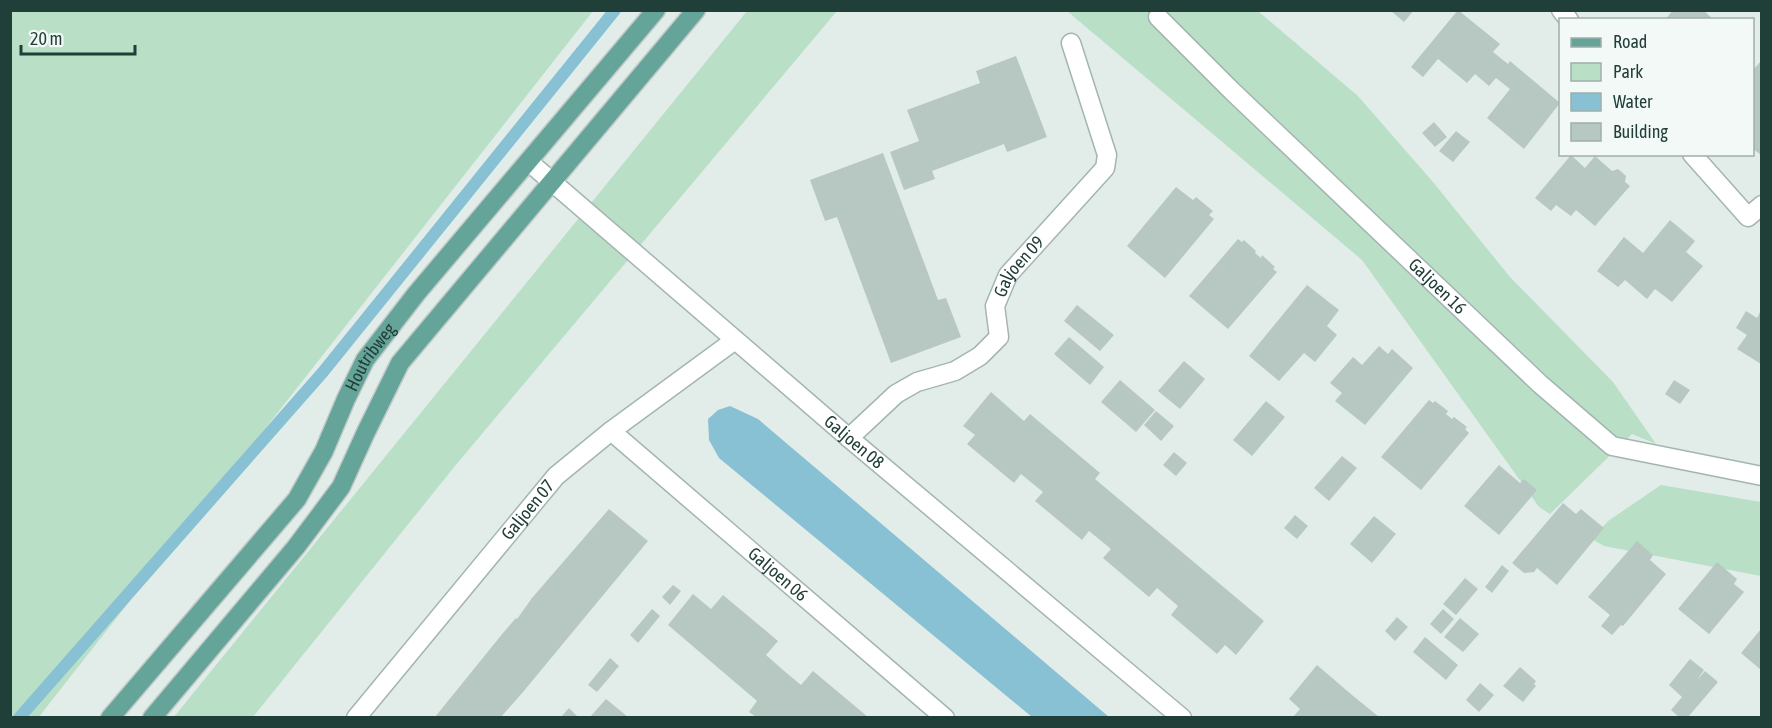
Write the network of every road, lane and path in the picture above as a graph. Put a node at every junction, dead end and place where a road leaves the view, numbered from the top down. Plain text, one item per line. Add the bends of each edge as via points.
1 (656, 10) edge
2 (696, 10) edge
3 (1158, 16) dead end
4 (1071, 43) dead end
5 (1694, 156) edge
6 (529, 162) junction
7 (553, 181) junction
8 (1761, 206) edge
9 (735, 340) junction
10 (611, 431) junction
11 (849, 438) junction
12 (1761, 476) edge
13 (110, 717) edge
14 (152, 717) edge
15 (356, 717) edge
16 (945, 717) edge
17 (1182, 717) edge

1 - 6 main road, Houtribweg
2 - 7 main road, Houtribweg
3 - 12 street, Galjoen 16 via 1540,384 1612,446
4 - 11 street, Galjoen 09 via 1107,155 1105,168 1008,274 995,306 999,337 980,356 956,371 917,382 896,394
5 - 8 street via 1748,216
6 - 7 street, Galjoen 08
6 - 13 main road, Houtribweg via 365,360 324,451 297,499
7 - 9 street, Galjoen 08
7 - 14 main road, Houtribweg via 400,363 341,487 296,547
9 - 10 street, Galjoen 07
9 - 11 street, Galjoen 08
10 - 15 street, Galjoen 07 via 556,476
10 - 16 street, Galjoen 06
11 - 17 street, Galjoen 08

